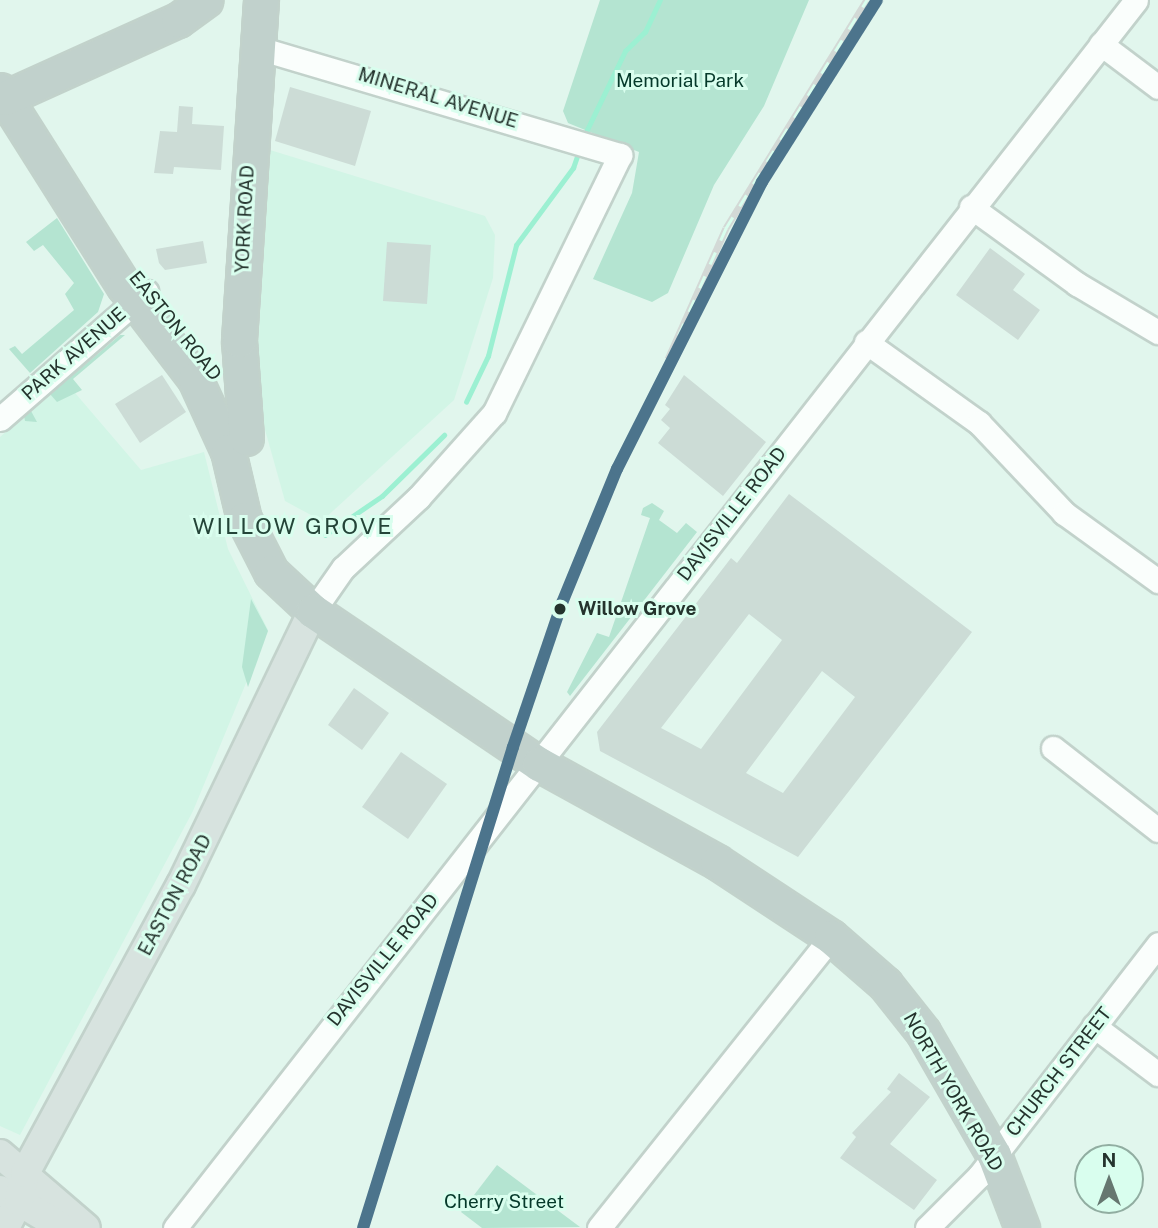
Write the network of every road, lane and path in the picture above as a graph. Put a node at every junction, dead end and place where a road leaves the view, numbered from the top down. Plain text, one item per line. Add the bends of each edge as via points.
1 (206, 0) edge
2 (261, 0) edge
3 (1136, 0) edge
4 (1101, 44) junction
5 (255, 47) junction
6 (1158, 86) edge
7 (2, 97) edge
8 (971, 207) junction
9 (141, 296) junction
10 (1158, 332) edge
11 (866, 342) junction
12 (0, 419) edge
13 (246, 438) junction
14 (1158, 581) edge
15 (313, 611) junction
16 (1053, 747) dead end
17 (539, 764) junction
18 (1158, 830) edge
19 (831, 937) junction
20 (1158, 944) edge
21 (1094, 1026) junction
22 (1158, 1074) edge
23 (0, 1154) edge
24 (994, 1155) junction
25 (24, 1173) junction
26 (6, 1193) edge
27 (5, 1228) edge
28 (63, 1228) edge
29 (86, 1228) edge
30 (175, 1228) edge
31 (599, 1228) edge
32 (927, 1228) edge
33 (1022, 1228) edge

1 - 7 highway via 178,20
2 - 5 highway, YORK ROAD
3 - 4 street, DAVISVILLE ROAD
4 - 6 street
4 - 8 street, DAVISVILLE ROAD
5 - 13 highway, YORK ROAD via 239,340
5 - 15 street, MINERAL AVENUE via 610,151 494,413 419,497 343,568
7 - 9 highway, EASTON ROAD via 52,176
8 - 10 street via 1077,284
8 - 11 street, DAVISVILLE ROAD
9 - 12 street, PARK AVENUE
9 - 13 highway, EASTON ROAD via 219,376
9 - 15 highway, EASTON ROAD via 194,379 228,451 258,552 289,592
11 - 14 street via 979,423 1064,513
11 - 17 street, DAVISVILLE ROAD
13 - 15 highway, EASTON ROAD via 276,546
15 - 17 highway
15 - 25 main road, EASTON ROAD via 181,885
16 - 18 street
17 - 19 highway, NORTH YORK ROAD via 795,911
17 - 30 street, DAVISVILLE ROAD
19 - 24 highway, NORTH YORK ROAD via 885,984 923,1032
19 - 31 street
20 - 21 street, CHURCH STREET
21 - 22 street
21 - 24 street, CHURCH STREET
23 - 25 main road
24 - 32 street, CHURCH STREET
24 - 33 highway, NORTH YORK ROAD
25 - 26 main road, EASTON ROAD
25 - 29 main road
26 - 27 main road, EASTON ROAD
26 - 28 main road

